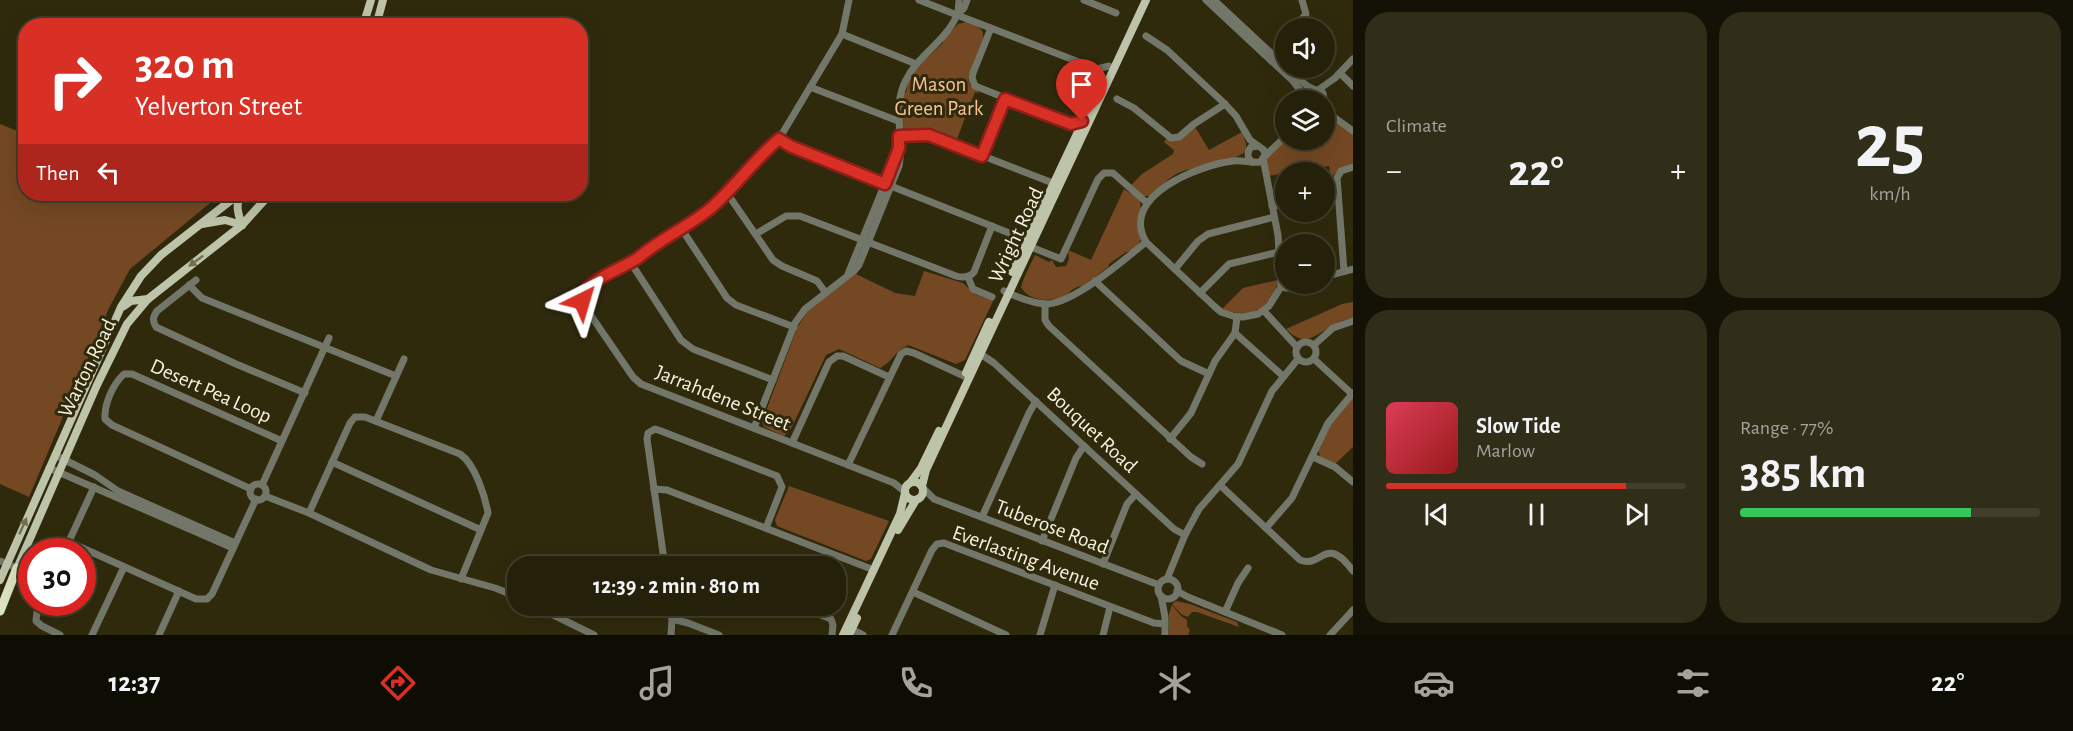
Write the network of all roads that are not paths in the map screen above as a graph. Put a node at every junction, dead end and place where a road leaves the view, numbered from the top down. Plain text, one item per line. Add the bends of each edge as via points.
1 (371, 0) edge
2 (383, 0) edge
3 (849, 0) edge
4 (919, 0) edge
5 (959, 0) edge
6 (967, 0) edge
7 (1084, 0) edge
8 (1140, 0) edge
9 (1146, 0) edge
10 (1206, 0) edge
11 (1214, 0) edge
12 (1302, 0) edge
13 (1116, 13) dead end
14 (958, 14) junction
15 (365, 18) edge
16 (378, 18) edge
17 (1303, 18) edge
18 (991, 28) junction
19 (842, 34) junction
20 (1146, 36) dead end
21 (1275, 57) edge
22 (1353, 59) edge
23 (916, 64) junction
24 (1109, 66) junction
25 (1097, 69) junction
26 (1337, 76) junction
27 (1298, 78) edge
28 (1103, 79) junction
29 (1353, 86) edge
30 (810, 87) junction
31 (1300, 90) edge
32 (1316, 90) joint
33 (1330, 90) edge
34 (1005, 99) junction
35 (1117, 99) dead end
36 (1225, 104) junction
37 (1335, 114) edge
38 (1335, 116) edge
39 (1338, 118) junction
40 (898, 121) junction
41 (1082, 121) junction
42 (1071, 124) junction
43 (1353, 131) edge
44 (1076, 134) junction
45 (1246, 134) junction
46 (899, 136) junction
47 (779, 139) junction
48 (1275, 141) edge
49 (1259, 146) junction
50 (1275, 146) edge
51 (1248, 151) junction
52 (982, 156) junction
53 (1264, 157) junction
54 (1232, 161) junction
55 (1253, 162) junction
56 (1353, 167) edge
57 (1266, 177) junction
58 (1056, 184) junction
59 (888, 185) junction
60 (727, 193) junction
61 (1335, 194) edge
62 (1338, 194) junction
63 (231, 201) edge
64 (238, 201) edge
65 (264, 201) edge
66 (1148, 203) junction
67 (1272, 206) junction
68 (1275, 206) edge
69 (1274, 217) junction
70 (198, 225) junction
71 (242, 225) junction
72 (992, 226) junction
73 (681, 228) junction
74 (756, 234) junction
75 (1276, 234) edge
76 (866, 241) junction
77 (1146, 242) junction
78 (1029, 243) junction
79 (1275, 253) edge
80 (631, 263) junction
81 (1175, 269) junction
82 (1353, 270) edge
83 (1344, 271) junction
84 (1335, 274) edge
85 (141, 276) junction
86 (968, 277) junction
87 (196, 280) dead end
88 (1095, 281) junction
89 (189, 285) junction
90 (1006, 292) junction
91 (825, 293) junction
92 (1200, 294) junction
93 (1277, 294) edge
94 (992, 297) dead end
95 (148, 299) junction
96 (1046, 304) junction
97 (121, 308) junction
98 (1264, 311) junction
99 (1237, 317) junction
100 (1353, 321) edge
101 (794, 327) junction
102 (1235, 333) junction
103 (329, 338) dead end
104 (1314, 345) junction
105 (1297, 347) junction
106 (325, 348) junction
107 (978, 352) junction
108 (1298, 358) junction
109 (404, 359) dead end
110 (1314, 359) junction
111 (1209, 374) junction
112 (396, 376) junction
113 (889, 376) junction
114 (964, 376) junction
115 (1283, 376) junction
116 (773, 380) junction
117 (304, 393) junction
118 (1353, 394) edge
119 (1036, 400) junction
120 (376, 421) junction
121 (754, 428) junction
122 (1170, 439) junction
123 (282, 441) junction
124 (792, 443) junction
125 (1084, 446) junction
126 (1312, 457) junction
127 (52, 462) junction
128 (332, 462) junction
129 (1202, 464) dead end
130 (848, 465) junction
131 (61, 466) junction
132 (1353, 482) edge
133 (262, 485) junction
134 (1221, 486) junction
135 (94, 487) junction
136 (922, 487) junction
137 (907, 488) junction
138 (251, 489) junction
139 (654, 489) junction
140 (1136, 494) junction
141 (265, 496) junction
142 (255, 499) junction
143 (917, 499) junction
144 (934, 499) junction
145 (309, 513) junction
146 (982, 517) junction
147 (766, 528) junction
148 (1266, 528) junction
149 (481, 530) junction
150 (1185, 535) junction
151 (30, 538) edge
152 (71, 538) edge
153 (1042, 541) junction
154 (234, 546) junction
155 (96, 554) edge
156 (664, 556) edge
157 (4, 562) edge
158 (1103, 564) junction
159 (18, 567) junction
160 (124, 567) junction
161 (1248, 568) dead end
162 (874, 570) junction
163 (1353, 570) edge
164 (461, 579) junction
165 (0, 580) edge
166 (1171, 581) junction
167 (1055, 585) junction
168 (1159, 585) junction
169 (179, 591) junction
170 (1177, 591) junction
171 (913, 592) junction
172 (507, 593) edge
173 (1161, 596) junction
174 (1170, 598) junction
175 (0, 605) edge
176 (1110, 607) junction
177 (1353, 610) edge
178 (0, 611) edge
179 (1226, 612) junction
180 (37, 616) edge
181 (555, 616) edge
182 (672, 616) edge
183 (824, 616) edge
184 (672, 620) junction
185 (1165, 620) junction
186 (848, 632) edge
187 (60, 635) edge
188 (92, 635) edge
189 (159, 635) edge
190 (594, 635) edge
191 (671, 635) edge
192 (719, 635) edge
193 (831, 635) edge
194 (863, 635) edge
195 (892, 635) edge
196 (1006, 635) edge
197 (1040, 635) edge
198 (1103, 635) edge
199 (1165, 635) edge
200 (1282, 635) edge
201 (1330, 635) edge

1 - 15 main road
2 - 16 main road
3 - 19 street
4 - 14 street
5 - 14 street
6 - 14 street
7 - 13 street
8 - 24 main road, Wright Road
9 - 58 main road, Wright Road
10 - 31 street
11 - 21 street
12 - 17 street via 1306,14
14 - 18 street
14 - 23 street via 945,36
18 - 25 street
18 - 34 street via 972,78 978,88
19 - 23 street
19 - 30 street
20 - 36 street via 1167,50
22 - 26 street
23 - 40 street via 904,82
24 - 25 street
24 - 28 main road, Wright Road
25 - 28 street
26 - 29 street
26 - 32 street
26 - 33 street
27 - 32 street
28 - 41 main road, Wright Road
30 - 40 street
30 - 47 street
34 - 42 street
34 - 52 street
35 - 36 street via 1174,139
36 - 45 street
37 - 39 street
38 - 39 street
39 - 43 street
40 - 46 street
41 - 42 street
41 - 44 main road, Wright Road
42 - 44 street
44 - 58 main road, Wright Road
45 - 49 street
45 - 51 street
46 - 52 street via 929,135
46 - 59 street via 900,158
47 - 59 street
47 - 60 street
48 - 49 street
49 - 51 street
49 - 53 street
50 - 53 street
51 - 54 street
51 - 55 street
52 - 58 street
53 - 55 street
53 - 57 street
54 - 55 street
54 - 66 street via 1198,169 1171,183
55 - 57 street
56 - 62 street via 1339,174
57 - 67 street
58 - 78 main road, Wright Road
59 - 72 street
59 - 76 street
60 - 73 street
60 - 74 street
61 - 62 street
62 - 83 street
63 - 70 main road, Warton Road
64 - 71 main road
65 - 71 main road, Warton Road
66 - 77 street via 1141,220
66 - 78 street via 1113,173 1104,173 1098,178 1061,259
67 - 68 street
67 - 69 street
69 - 75 street
69 - 81 street via 1208,234
70 - 71 main road via 225,220
70 - 85 main road, Warton Road
71 -> 95 main road, Warton Road
72 - 78 street
72 - 86 street via 974,272
73 - 80 street
73 - 101 street via 727,298
74 - 76 street via 795,215
74 - 91 street via 773,260 817,281
76 - 86 street via 956,276
76 - 91 street via 859,265
77 - 81 street
77 - 88 street
78 - 90 main road, Wright Road
79 - 92 street via 1229,264
80 - 116 street via 681,340 693,349
80 - 121 street, Jarrahdene Street via 582,294 583,304 638,382
81 - 92 street
82 - 83 street
83 - 84 street
85 - 95 main road
85 - 97 main road, Warton Road
86 - 94 street via 973,289
87 - 89 street
88 - 96 street via 1068,298
88 - 111 street via 1181,361
89 - 106 street via 202,298
89 - 117 street via 157,311 153,322 156,327
90 - 96 street
90 - 107 main road, Wright Road
91 - 101 street via 805,309
92 - 99 street via 1221,312
93 - 98 street
95 - 97 main road via 131,301
95 - 131 main road, Warton Road via 122,332
96 - 122 street via 1049,326
97 - 127 main road, Warton Road
98 - 99 street
98 - 105 street
99 - 102 street
100 - 104 street via 1333,328
101 - 116 street
102 - 111 street
102 - 115 street
103 - 106 street
104 - 105 street via 1305,342
104 - 110 street
105 - 108 street
106 - 112 street
106 - 117 street
107 - 114 main road, Wright Road
107 - 119 street, Bouquet Road
107 - 136 main road, Wright Road
108 - 110 street via 1306,363
108 - 115 street
109 - 112 street
110 - 118 street
111 - 122 street via 1189,417
112 - 120 street
113 - 114 street via 898,356 909,351
113 - 124 street via 843,356 834,357
113 - 130 street
114 - 137 main road, Wright Road via 921,468
115 - 134 street via 1238,464
116 - 121 street
117 - 123 street
118 - 126 street via 1328,423
119 - 125 street, Bouquet Road
119 - 146 street
120 - 128 street via 360,416 352,419
120 - 149 street via 468,459 488,513
121 - 124 street, Jarrahdene Street
122 - 129 street
123 - 133 street
123 - 138 street, Desert Pea Loop via 132,374 124,374 118,380 104,411 105,419 112,425
124 - 130 street, Jarrahdene Street
125 - 140 street, Bouquet Road
125 - 153 street
126 - 132 street via 1335,467
126 - 148 street via 1292,498
127 - 131 main road
157 -> 127 main road, Warton Road
128 - 145 street
128 - 149 street
130 - 137 street, Jarrahdene Street
131 - 135 street
131 - 151 main road, Warton Road
131 - 154 street via 95,475 118,491
133 - 138 street
133 - 141 street
134 - 148 street
134 - 150 street via 1199,509
135 - 152 street
135 - 154 street
136 - 137 main road via 915,482
136 - 143 main road
136 - 144 street, Tuberose Road
137 - 143 main road via 908,498
137 - 162 main road, Wright Road via 900,514
138 - 142 street
139 - 147 street via 667,490
139 - 147 street via 647,437 650,431 661,430 777,476 782,487
139 - 156 street
140 - 150 street, Bouquet Road
140 - 158 street via 1127,504
141 - 142 street
141 - 145 street
142 - 154 street
143 - 144 street, Tuberose Road
143 - 186 main road
144 - 146 street, Tuberose Road
145 - 164 street via 421,566
146 - 153 street, Tuberose Road
147 - 162 street
148 - 163 street via 1302,561 1315,561 1332,553
149 - 164 street
150 - 166 street
153 - 158 street, Tuberose Road
154 - 169 street via 207,599 196,599
155 - 160 street
157 - 159 street
157 - 165 main road, Warton Road
158 - 168 street, Tuberose Road
159 - 175 main road, Warton Road
159 - 178 highway
160 - 169 street
160 - 188 street
161 - 179 street
162 - 186 main road, Wright Road
164 - 172 street
166 - 168 street
166 - 170 street
167 - 171 street, Everlasting Avenue via 944,543 934,547
167 - 176 street, Everlasting Avenue
167 - 197 street
168 - 173 street
169 - 189 street
170 - 174 street
170 - 179 street
171 - 195 street, Everlasting Avenue
171 - 196 street
173 - 174 street
173 - 185 street
174 - 185 street
176 - 185 street, Everlasting Avenue via 1154,624
176 - 198 street
177 - 201 street
179 - 200 street
180 - 187 street via 42,627
181 - 190 street
182 - 184 street
183 - 193 street via 831,619
184 - 191 street
184 - 192 street
185 - 199 street
186 - 194 street

